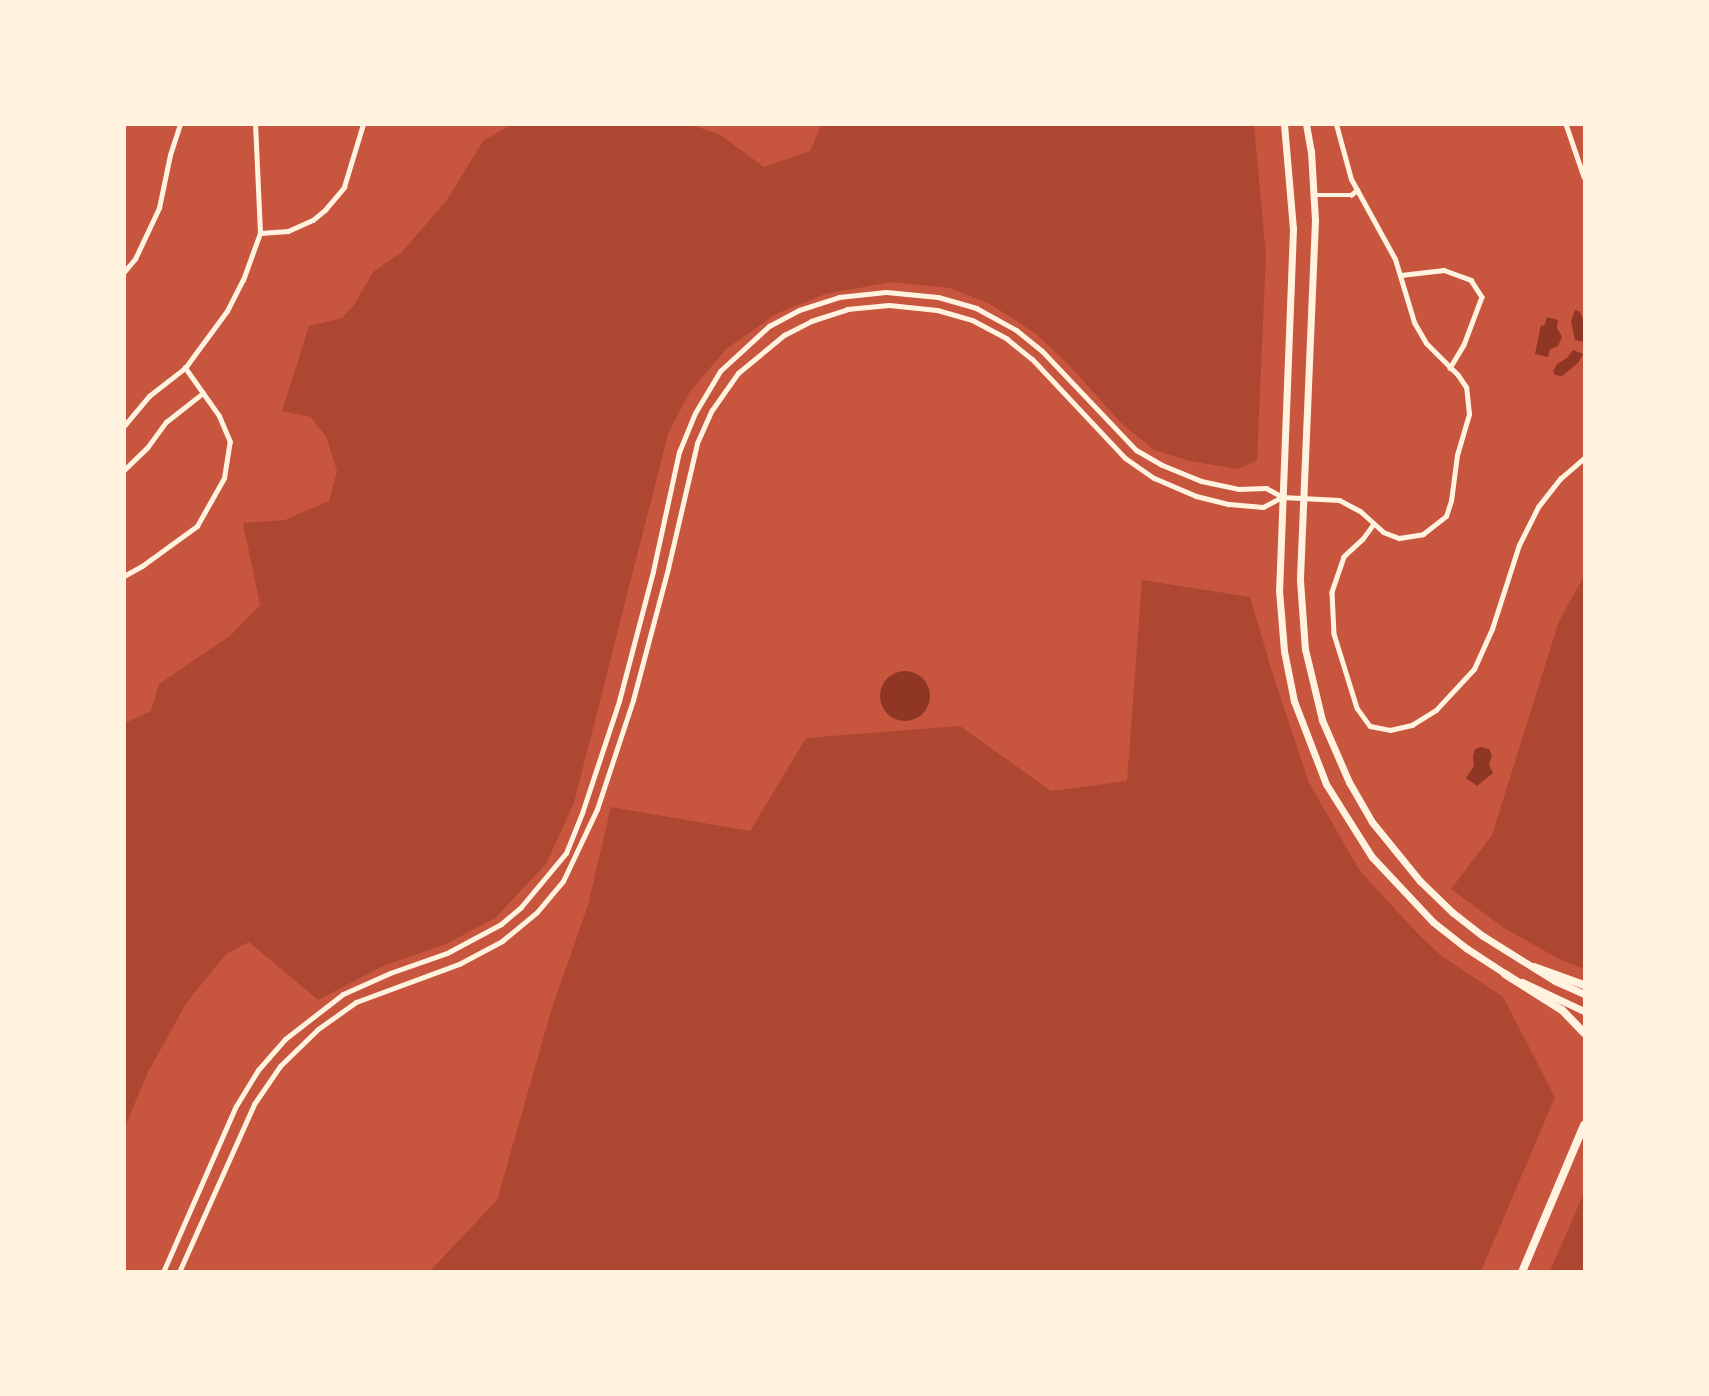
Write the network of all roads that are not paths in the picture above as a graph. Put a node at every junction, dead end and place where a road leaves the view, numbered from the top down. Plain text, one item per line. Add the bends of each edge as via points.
1 (180, 124) edge
2 (255, 124) edge
3 (363, 124) edge
4 (1284, 124) edge
5 (1306, 124) edge
6 (1336, 124) edge
7 (1566, 124) edge
8 (1584, 177) edge
9 (1357, 190) junction
10 (1313, 195) junction
11 (260, 233) junction
12 (124, 272) edge
13 (1401, 275) junction
14 (1042, 351) junction
15 (1032, 359) junction
16 (185, 368) junction
17 (1450, 368) junction
18 (203, 393) junction
19 (124, 426) edge
20 (1584, 458) edge
21 (124, 470) edge
22 (1282, 497) junction
23 (1303, 499) junction
24 (1374, 524) junction
25 (124, 576) edge
26 (598, 766) junction
27 (610, 770) junction
28 (566, 853) junction
29 (576, 858) junction
30 (1534, 967) junction
31 (1505, 974) junction
32 (1584, 985) edge
33 (1584, 994) edge
34 (323, 1008) junction
35 (1584, 1011) edge
36 (309, 1018) junction
37 (331, 1019) junction
38 (318, 1029) junction
39 (1584, 1033) edge
40 (1584, 1125) edge
41 (189, 1214) junction
42 (202, 1220) junction
43 (163, 1272) edge
44 (179, 1272) edge
45 (1522, 1272) edge

1 - 12 street via 159,208 135,259
2 - 11 street
3 - 11 street via 344,187 326,210 288,231
4 - 22 main road via 1293,229
5 - 10 main road
6 - 9 street
7 - 8 street
9 - 10 street via 1351,195
9 - 13 street
10 - 23 main road
11 - 16 street via 227,311
13 - 17 street via 1414,322 1426,343
13 - 17 street via 1444,270 1471,280 1482,297 1464,345
14 - 15 street
14 - 22 street via 1136,450 1201,481 1238,489 1266,488
14 - 26 street via 1016,330 976,308 938,297 886,292 838,297 799,310 769,326 744,346 720,371 695,413 679,452 653,571
15 - 22 street via 1125,458 1154,478 1196,496 1229,504 1263,507
15 - 27 street via 1007,339 972,320 937,310 889,305 847,309 811,321 784,335 738,373 712,410 697,443 633,700
16 - 18 street
16 - 19 street via 149,396
17 - 24 street via 1466,387 1469,414 1446,516 1423,534 1406,538 1383,532
18 - 21 street via 166,422
18 - 25 street via 230,442 224,478 197,526
20 - 24 street via 1560,479 1538,507 1519,545 1492,629 1474,669 1436,710 1412,725 1390,730 1370,726 1357,708 1334,634 1332,592 1344,557
22 - 23 street
22 - 31 main road via 1279,590 1284,651 1302,727 1326,784 1372,857 1411,901 1466,948
23 - 24 street via 1339,500
23 - 30 main road via 1300,580 1305,649 1322,720 1349,782 1372,822 1420,881 1483,936
26 - 27 street
26 - 28 street
27 - 29 street
28 - 29 street
28 - 34 street via 522,907 485,935 390,973
29 - 37 street via 537,912 502,941 459,964 356,1002
30 - 32 highway
30 - 33 main road
31 - 35 main road
31 - 39 highway via 1562,1010
34 - 36 street
34 - 37 street
36 - 38 street
36 - 41 street via 258,1070 237,1106
37 - 38 street
38 - 42 street via 280,1066 254,1104
40 - 45 highway
41 - 42 street
41 - 43 street
42 - 44 street

